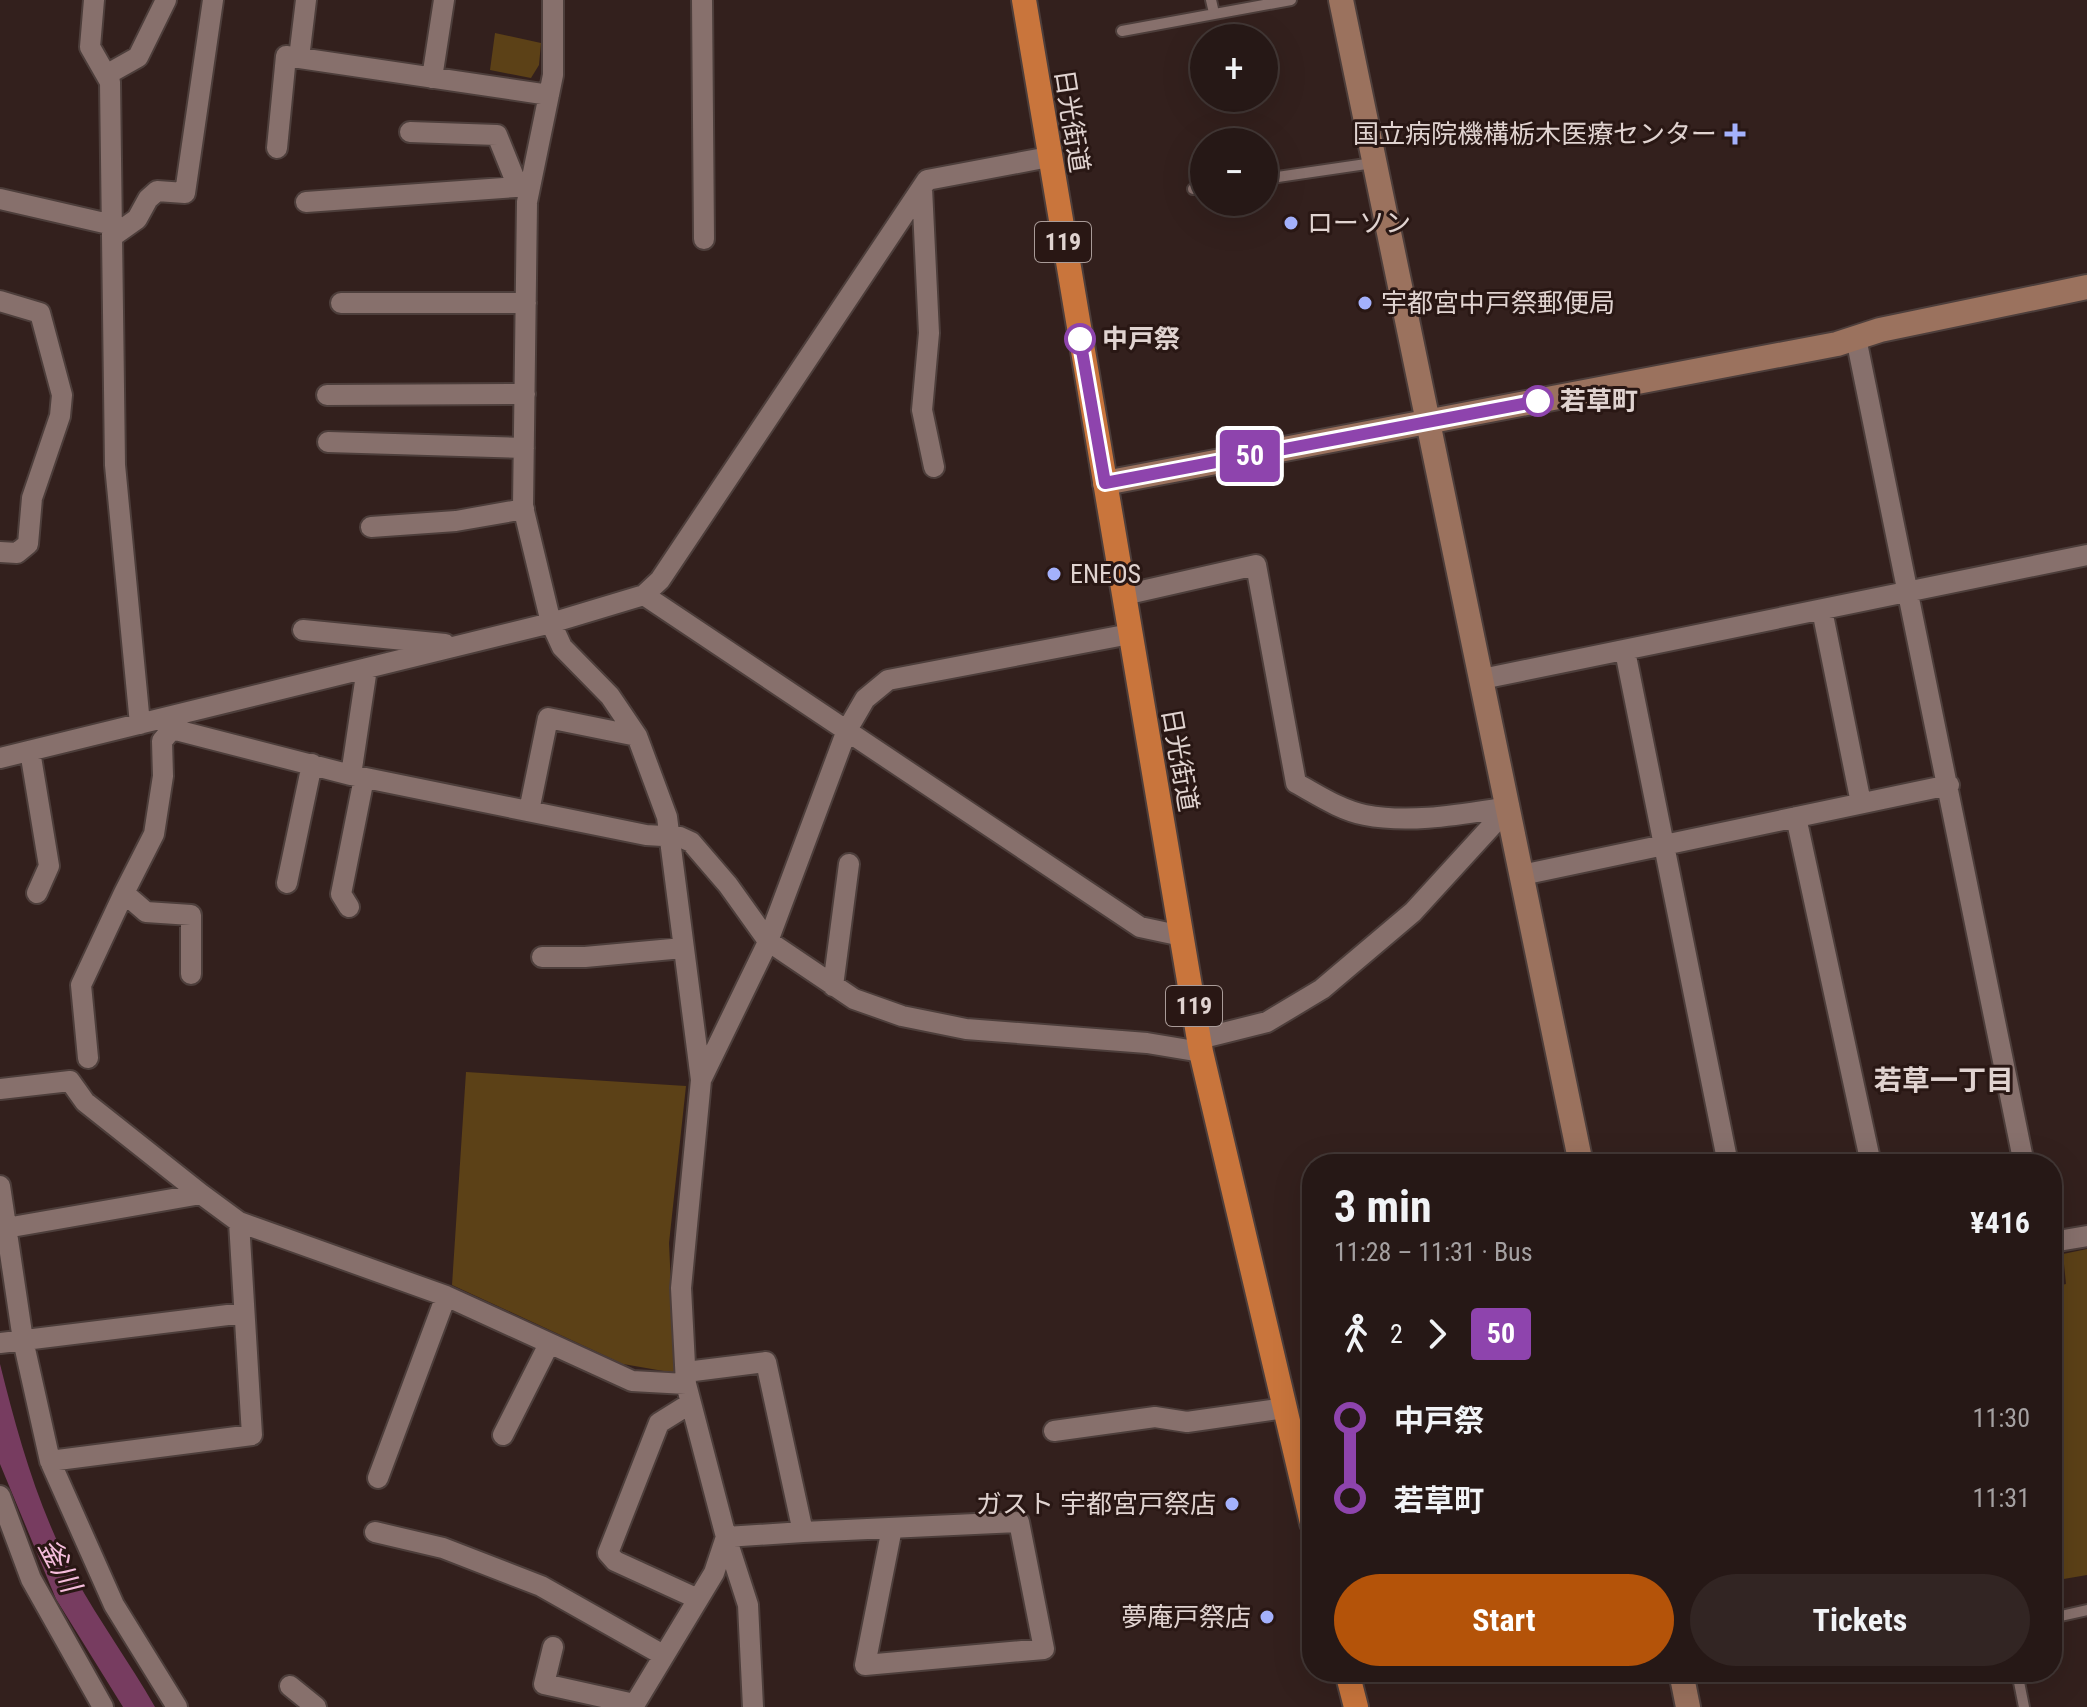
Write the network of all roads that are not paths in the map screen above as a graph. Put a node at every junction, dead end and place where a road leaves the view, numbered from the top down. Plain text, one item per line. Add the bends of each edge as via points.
1 (94, 0) edge
2 (166, 0) edge
3 (213, 0) edge
4 (306, 0) edge
5 (444, 0) edge
6 (553, 0) edge
7 (702, 0) edge
8 (1024, 0) edge
9 (1211, 0) edge
10 (1291, 0) edge
11 (1341, 0) edge
12 (1214, 13) junction
13 (1122, 31) dead end
14 (299, 58) junction
15 (106, 75) junction
16 (432, 78) junction
17 (549, 95) junction
18 (410, 132) dead end
19 (277, 148) dead end
20 (1049, 157) junction
21 (1375, 163) junction
22 (1278, 177) edge
23 (524, 187) junction
24 (922, 188) junction
25 (0, 199) edge
26 (306, 202) dead end
27 (113, 231) junction
28 (704, 239) dead end
29 (2087, 287) edge
30 (0, 301) edge
31 (341, 303) dead end
32 (526, 303) junction
33 (1856, 338) junction
34 (525, 394) junction
35 (327, 395) dead end
36 (1428, 422) junction
37 (328, 442) dead end
38 (524, 448) junction
39 (934, 467) dead end
40 (1105, 483) junction
41 (524, 509) junction
42 (371, 527) dead end
43 (0, 552) edge
44 (2087, 555) edge
45 (1910, 591) junction
46 (644, 595) junction
47 (1124, 595) junction
48 (1822, 610) junction
49 (551, 623) junction
50 (303, 630) dead end
51 (1130, 634) junction
52 (461, 645) junction
53 (1625, 651) junction
54 (367, 668) junction
55 (1482, 679) junction
56 (171, 723) junction
57 (140, 724) junction
58 (847, 730) junction
59 (637, 736) junction
60 (30, 751) junction
61 (0, 758) edge
62 (312, 764) junction
63 (357, 776) junction
64 (1949, 785) junction
65 (1861, 803) junction
66 (1509, 807) junction
67 (529, 811) junction
68 (1796, 817) junction
69 (667, 835) junction
70 (1662, 845) junction
71 (849, 864) dead end
72 (1522, 875) junction
73 (287, 883) dead end
74 (37, 893) dead end
75 (124, 893) junction
76 (349, 907) dead end
77 (1182, 936) junction
78 (768, 941) junction
79 (683, 948) junction
80 (542, 957) dead end
81 (191, 974) dead end
82 (833, 986) junction
83 (1200, 1045) junction
84 (88, 1058) dead end
85 (701, 1080) junction
86 (0, 1089) edge
87 (1579, 1154) edge
88 (1726, 1154) edge
89 (1869, 1154) edge
90 (2022, 1154) edge
91 (0, 1186) edge
92 (201, 1194) junction
93 (239, 1222) junction
94 (6, 1228) junction
95 (2087, 1236) edge
96 (2062, 1240) edge
97 (446, 1296) junction
98 (244, 1313) junction
99 (12, 1341) edge
100 (549, 1344) junction
101 (688, 1387) junction
102 (1285, 1408) junction
103 (1054, 1431) dead end
104 (503, 1435) dead end
105 (50, 1461) junction
106 (378, 1478) dead end
107 (1302, 1480) edge
108 (0, 1496) edge
109 (892, 1528) junction
110 (375, 1532) dead end
111 (803, 1532) junction
112 (726, 1537) junction
113 (698, 1599) junction
114 (2087, 1610) edge
115 (2062, 1616) edge
116 (553, 1647) dead end
117 (663, 1655) junction
118 (1350, 1682) edge
119 (1683, 1682) edge
120 (2019, 1682) edge
121 (290, 1686) dead end
122 (100, 1705) edge
123 (634, 1706) edge
124 (177, 1707) edge
125 (316, 1707) edge
126 (753, 1707) edge
127 (1356, 1707) edge
128 (1688, 1707) edge
129 (2024, 1707) edge

1 - 15 street via 90,47
2 - 15 street via 138,57
3 - 27 street via 185,193 157,191 137,219
4 - 14 street
5 - 16 street
6 - 17 street
7 - 28 street
8 - 20 highway, 日光街道 / 119
9 - 12 lane
10 - 12 lane
11 - 21 street
12 - 13 lane
14 - 16 street
14 - 19 street via 286,56
15 - 27 street
16 - 17 street
17 - 23 street
18 - 23 street via 497,135
20 - 24 street via 927,180
20 - 40 highway, 日光街道 / 119
21 - 22 lane
21 - 36 street
23 - 26 street
23 - 32 street
24 - 39 street via 929,333 922,410
24 - 46 street via 660,580
25 - 27 street
27 - 57 street via 115,465
29 - 33 street
30 - 43 street via 40,313 62,395 32,498 28,544 17,553
31 - 32 street
32 - 34 street
33 - 36 street
33 - 45 street
34 - 35 street
34 - 38 street
36 - 40 street
36 - 55 street
37 - 38 street
38 - 41 street
40 - 47 highway, 日光街道 / 119
41 - 42 street
41 - 49 street
44 - 45 street
45 - 48 street
45 - 64 street
46 - 49 street
46 - 58 street
47 - 51 highway, 日光街道 / 119
47 - 66 street via 1256,565 1296,783 1365,815 1441,817
48 - 53 street
48 - 65 street
49 - 52 street
49 - 59 street via 562,647 610,696
50 - 52 street
51 - 58 street via 888,680 865,699
51 - 77 highway, 日光街道 / 119
52 - 54 street
53 - 55 street
53 - 70 street
54 - 56 street
54 - 63 street
55 - 66 street
56 - 57 street
56 - 62 street
56 - 75 street via 162,741 154,834
57 - 60 street
58 - 77 street via 1140,927
58 - 78 street
59 - 67 street via 548,718
59 - 69 street via 667,817
60 - 61 street
60 - 74 street via 49,866
62 - 63 street
62 - 73 street
63 - 67 street
63 - 76 street via 341,894
64 - 65 street
64 - 90 street
65 - 68 street
66 - 72 street
66 - 83 street via 1413,912 1322,989 1267,1022
67 - 69 street
68 - 70 street
68 - 89 street
69 - 78 street via 691,842 704,854
69 - 79 street
70 - 72 street
70 - 88 street
71 - 82 street
72 - 87 street
75 - 81 street via 146,912 191,915
75 - 84 street via 81,985
77 - 83 highway, 日光街道 / 119
78 - 82 street
78 - 85 street
79 - 80 street
79 - 85 street
82 - 83 street via 854,999 941,1025 990,1033
83 - 102 highway, 日光街道 / 119
85 - 101 street via 681,1288
86 - 92 street via 70,1081 85,1102
91 - 94 street
92 - 93 street
92 - 94 street
93 - 97 street
93 - 98 street
94 - 99 street
95 - 96 street
97 - 100 street
97 - 106 street
98 - 99 street
98 - 105 street via 252,1435
99 - 105 street
100 - 101 street via 632,1381
100 - 104 street
101 - 111 street via 766,1362
101 - 112 street
101 - 113 street via 659,1423 608,1553
102 - 103 street via 1187,1422 1155,1417
102 - 107 highway, 日光街道 / 119
105 - 124 street via 114,1605
108 - 122 street via 31,1579
109 - 109 street via 1019,1522 1044,1649 865,1665
109 - 111 street
110 - 117 street via 443,1548 541,1586
111 - 112 street
112 - 113 street
112 - 126 street via 748,1605
113 - 117 street
114 - 115 lane
116 - 123 street via 544,1684
117 - 123 street
118 - 127 highway
119 - 128 street
120 - 129 lane
121 - 125 street

